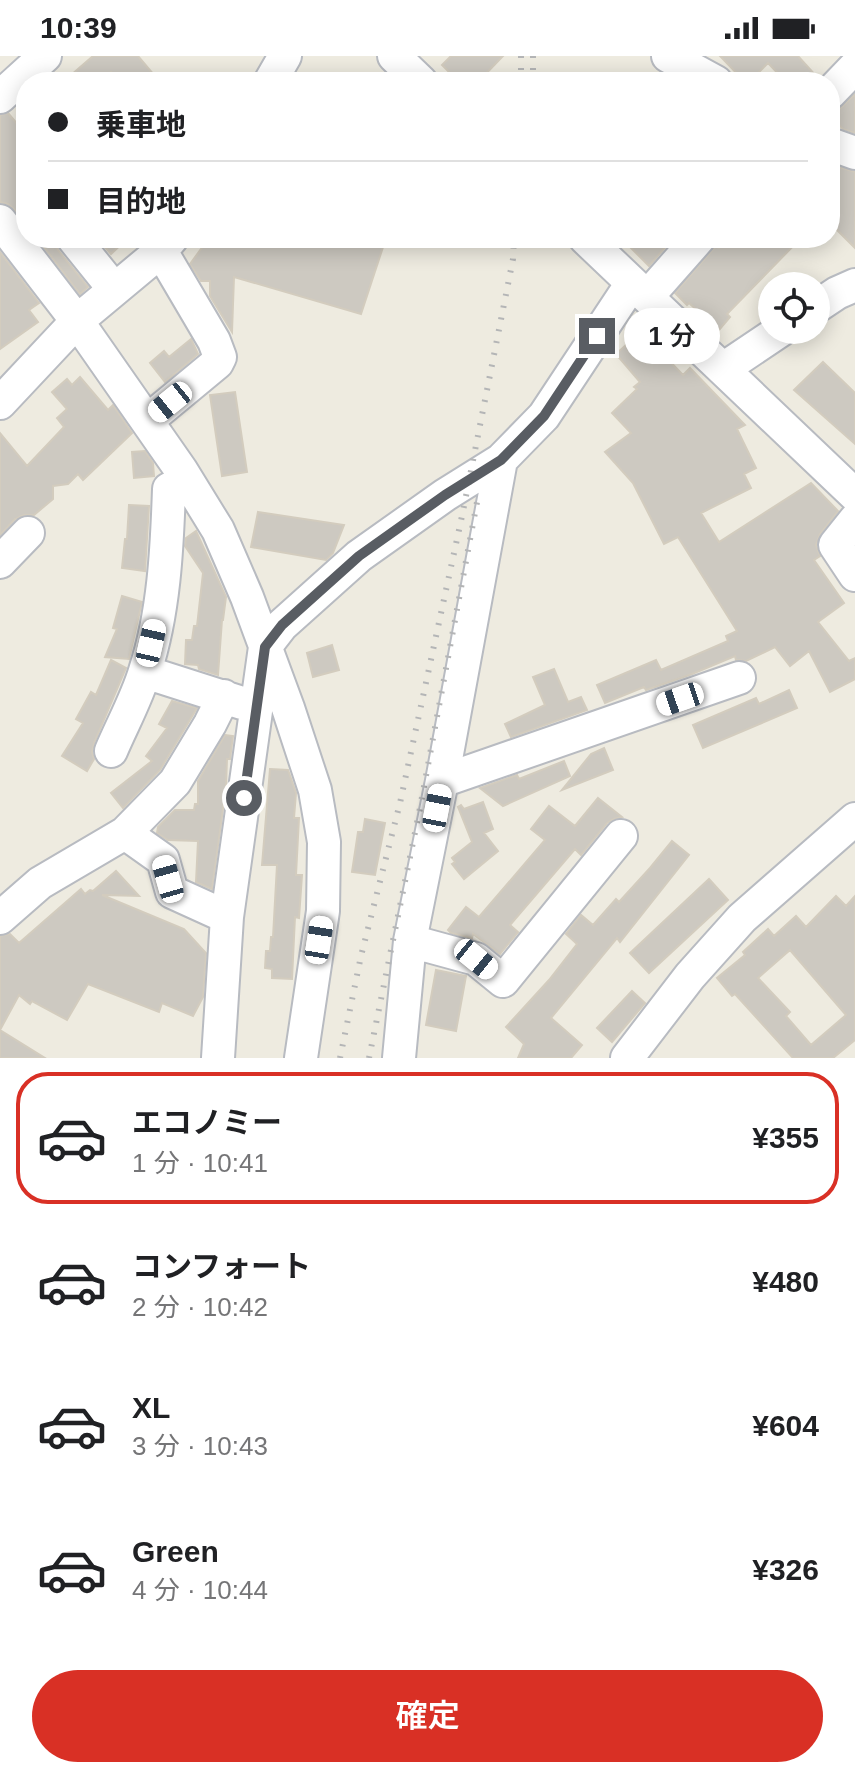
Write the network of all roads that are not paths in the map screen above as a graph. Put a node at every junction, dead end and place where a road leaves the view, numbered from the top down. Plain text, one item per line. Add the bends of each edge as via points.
1 (45, 56) edge
2 (394, 56) edge
3 (668, 56) edge
4 (855, 67) edge
5 (26, 72) edge
6 (411, 72) edge
7 (698, 72) edge
8 (840, 83) edge
9 (0, 221) edge
10 (16, 242) edge
11 (21, 248) edge
12 (81, 248) edge
13 (161, 248) edge
14 (168, 248) edge
15 (595, 248) edge
16 (687, 248) edge
17 (855, 285) edge
18 (114, 289) junction
19 (639, 290) junction
20 (830, 298) edge
21 (77, 321) junction
22 (760, 344) edge
23 (723, 369) junction
24 (0, 403) edge
25 (147, 421) junction
26 (501, 460) junction
27 (169, 489) dead end
28 (855, 495) edge
29 (855, 520) edge
30 (28, 533) dead end
31 (0, 562) edge
32 (855, 575) edge
33 (265, 647) junction
34 (145, 672) junction
35 (739, 678) dead end
36 (224, 696) junction
37 (256, 708) junction
38 (111, 751) dead end
39 (442, 781) junction
40 (855, 819) edge
41 (125, 833) junction
42 (621, 836) dead end
43 (227, 917) junction
44 (0, 918) edge
45 (410, 941) junction
46 (218, 1058) edge
47 (301, 1058) edge
48 (399, 1058) edge
49 (627, 1058) edge

1 - 5 street
2 - 6 street
3 - 7 street
4 - 8 street
9 - 10 street
11 - 21 street
12 - 18 street
13 - 18 street
14 - 25 street via 220,357
15 - 19 street
16 - 19 street
17 - 20 street
18 - 21 street
19 - 23 street
19 - 26 street via 544,416
21 - 24 street
21 - 25 street
22 - 23 street
23 - 28 street
25 - 33 street via 218,530
26 - 33 street via 359,556
26 - 39 street
27 - 34 street via 158,615
29 - 32 street via 835,545
30 - 31 street
33 - 37 street
33 - 47 street via 315,790 324,842 323,911
34 - 36 street
34 - 38 street
35 - 39 street
36 - 37 street
36 - 41 street via 175,782
37 - 43 street
39 - 45 street
40 - 49 street via 742,918
41 - 43 street via 163,860 172,892
41 - 44 street via 40,883
42 - 45 street via 503,981 476,959
43 - 46 street
45 - 48 street

